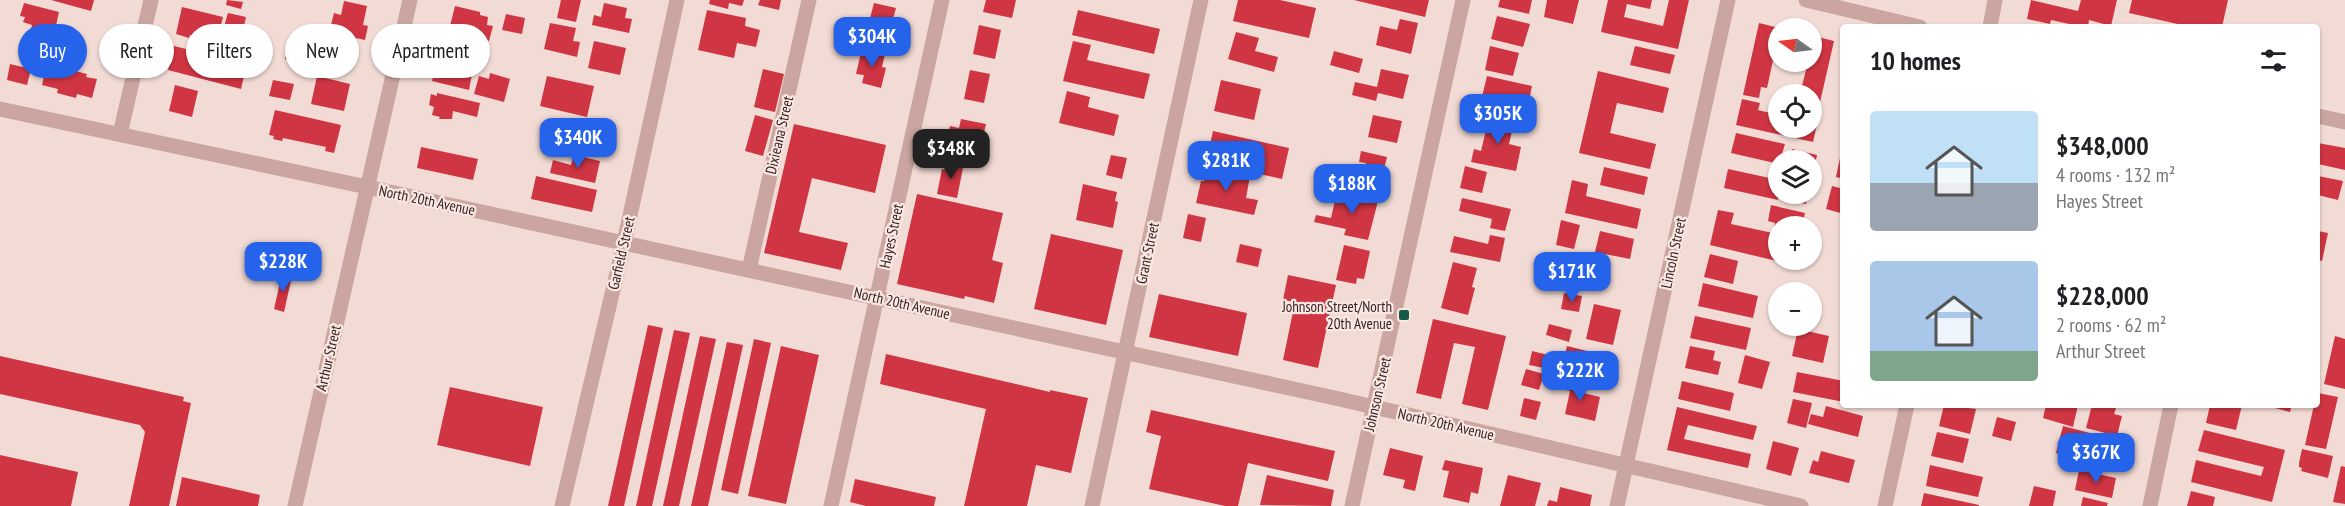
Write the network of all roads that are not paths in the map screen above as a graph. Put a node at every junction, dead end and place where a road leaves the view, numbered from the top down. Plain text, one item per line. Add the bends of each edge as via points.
1 (151, 0) edge
2 (410, 0) edge
3 (677, 0) edge
4 (809, 0) edge
5 (942, 0) edge
6 (1201, 0) edge
7 (1463, 0) edge
8 (1728, 0) edge
9 (1806, 0) edge
10 (1995, 0) edge
11 (1907, 24) edge
12 (1991, 24) edge
13 (0, 110) edge
14 (2320, 116) edge
15 (2345, 122) edge
16 (120, 134) junction
17 (367, 187) junction
18 (624, 243) junction
19 (749, 270) junction
20 (878, 298) junction
21 (1125, 354) junction
22 (1374, 407) junction
23 (1906, 408) edge
24 (2170, 408) edge
25 (1626, 465) junction
26 (295, 506) edge
27 (562, 506) edge
28 (831, 506) edge
29 (1092, 506) edge
30 (1352, 506) edge
31 (1617, 506) edge
32 (1801, 506) edge
33 (1885, 506) edge
34 (2150, 506) edge

1 - 16 street
2 - 17 street, Arthur Street
3 - 18 street, Garfield Street
4 - 19 street, Dixieana Street
5 - 20 street, Hayes Street
6 - 21 street, Grant Street
7 - 22 street, Johnson Street
8 - 25 street, Lincoln Street
9 - 11 street
10 - 12 street
13 - 16 street, North 20th Avenue
14 - 15 street
16 - 17 street, North 20th Avenue
17 - 18 street, North 20th Avenue
17 - 26 street, Arthur Street
18 - 19 street, North 20th Avenue
18 - 27 street, Garfield Street
19 - 20 street, North 20th Avenue
20 - 21 street, North 20th Avenue
20 - 28 street, Hayes Street
21 - 22 street, North 20th Avenue
21 - 29 street, Grant Street
22 - 25 street, North 20th Avenue
22 - 30 street, Johnson Street
23 - 33 street
24 - 34 street
25 - 31 street, Lincoln Street
25 - 32 street, North 20th Avenue

